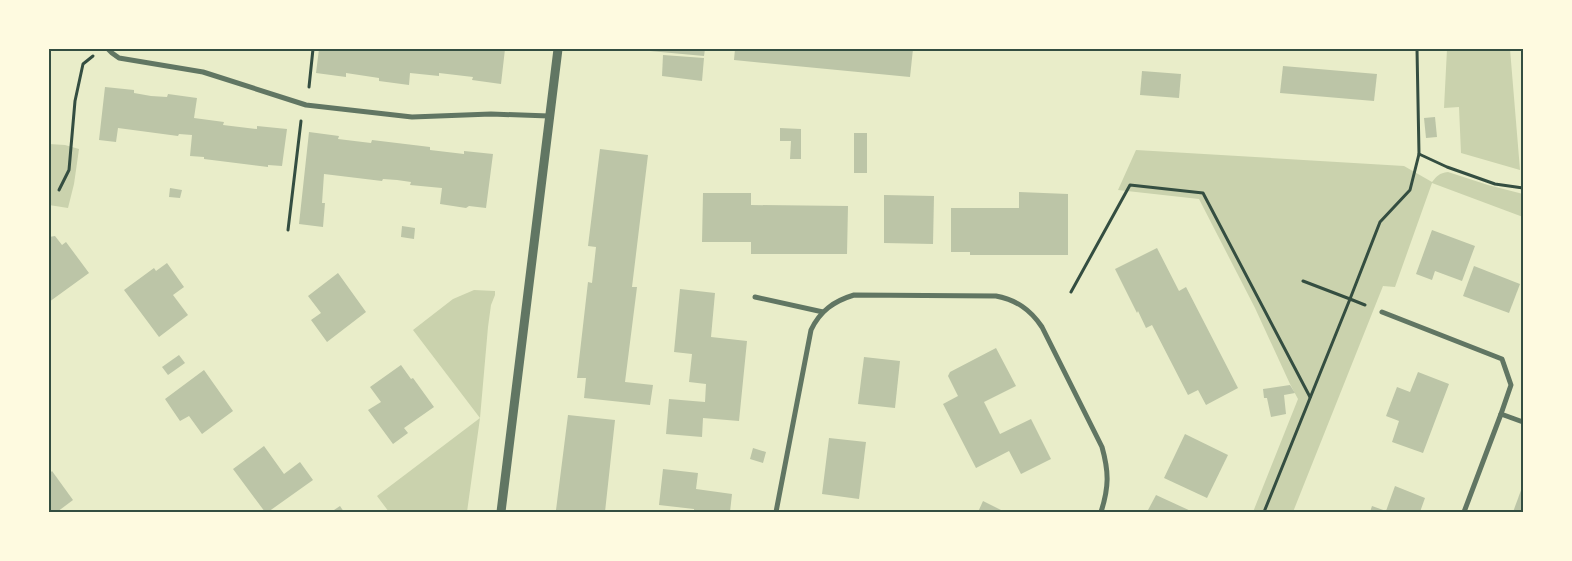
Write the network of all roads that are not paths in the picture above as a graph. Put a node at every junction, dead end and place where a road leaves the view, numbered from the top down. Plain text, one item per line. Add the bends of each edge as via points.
1 (108, 49) edge
2 (558, 49) edge
3 (548, 116) junction
4 (755, 297) dead end
5 (823, 312) junction
6 (1382, 312) dead end
7 (1501, 414) junction
8 (1523, 422) edge
9 (501, 512) edge
10 (776, 512) edge
11 (1101, 512) edge
12 (1464, 512) edge

1 - 3 street via 120,58 203,72 306,105 412,117
2 - 3 street
3 - 9 street
4 - 5 street
5 - 10 street via 816,320 809,341
5 - 11 street via 837,301 854,295 996,296 1026,308 1044,331 1102,447 1108,478
6 - 7 street via 1502,359 1511,385
7 - 8 street
7 - 12 street

